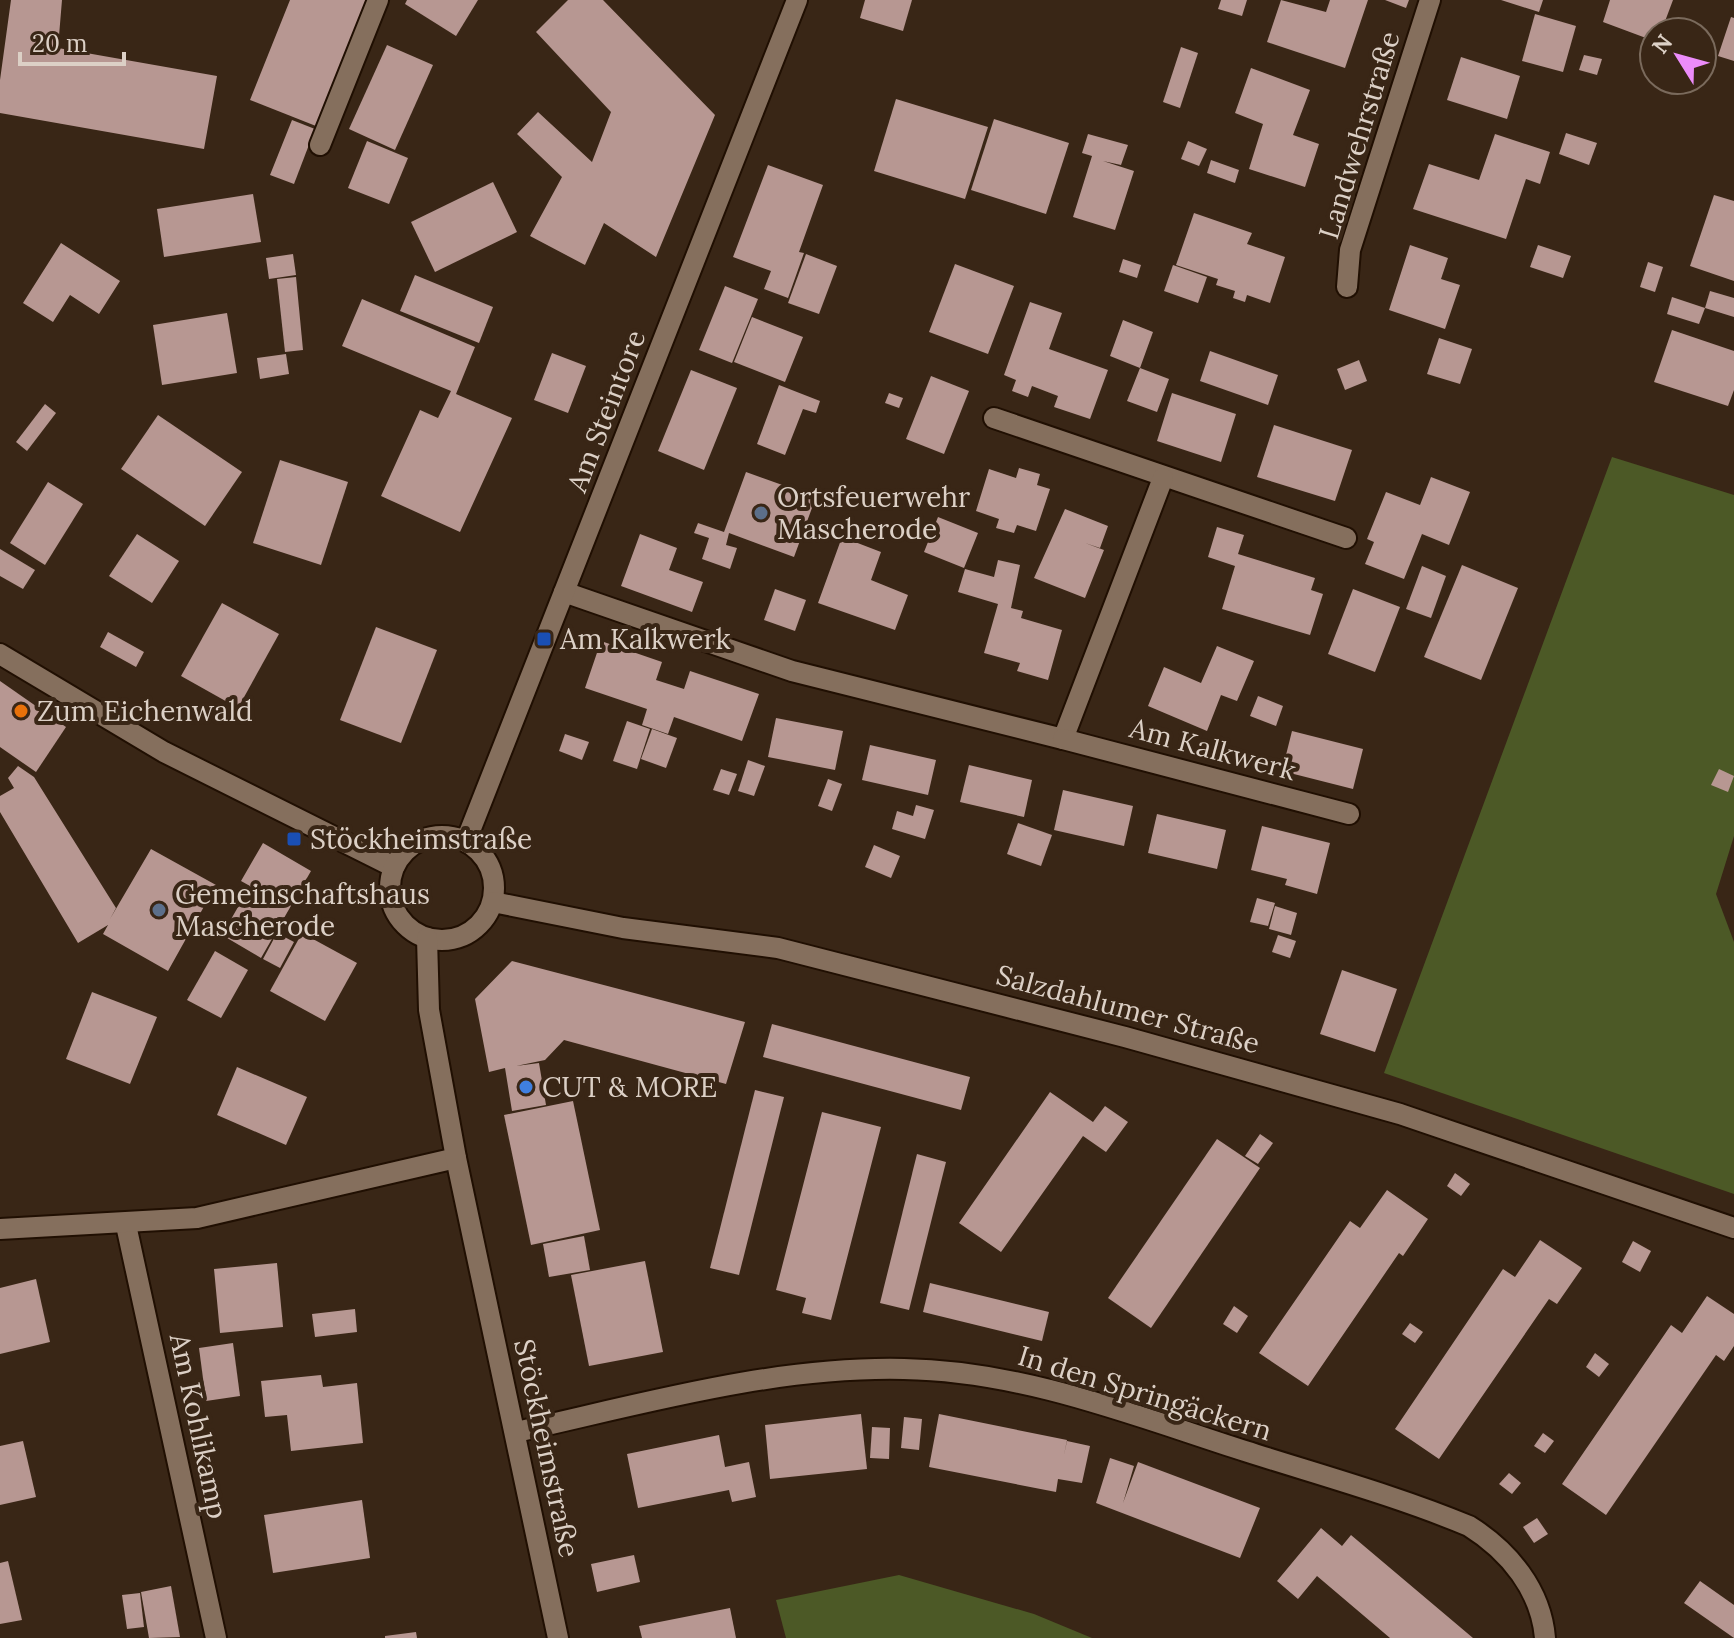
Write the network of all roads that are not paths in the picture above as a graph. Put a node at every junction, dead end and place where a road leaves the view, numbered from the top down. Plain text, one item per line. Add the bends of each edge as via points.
1 (378, 0) edge
2 (797, 0) edge
3 (1430, 0) edge
4 (320, 145) dead end
5 (1347, 287) dead end
6 (994, 418) dead end
7 (1163, 478) junction
8 (1346, 538) dead end
9 (564, 592) junction
10 (0, 654) edge
11 (1063, 739) junction
12 (1349, 814) dead end
13 (466, 841) junction
14 (394, 867) junction
15 (493, 902) junction
16 (427, 938) junction
17 (456, 1158) junction
18 (126, 1225) junction
19 (1734, 1228) edge
20 (0, 1229) edge
21 (516, 1432) junction
22 (216, 1638) edge
23 (558, 1638) edge
24 (1545, 1638) edge

1 - 4 street
2 - 9 street, Am Steintore
3 - 5 street, Landwehrstraße via 1350,250
6 - 7 street
7 - 8 street
7 - 11 street
9 - 11 street, Am Kalkwerk via 792,671
9 - 13 street, Am Steintore
10 - 14 street via 164,752
11 - 12 street, Am Kalkwerk
13 - 14 street via 424,839
13 - 15 street via 487,860
14 - 16 street via 391,893 399,918
15 - 16 street via 474,930 443,941
15 - 19 street, Salzdahlumer Straße via 623,928 778,948 1125,1037 1400,1114
16 - 17 street, Stöckheimstraße via 429,1010
17 - 18 street via 197,1218
17 - 21 street, Stöckheimstraße
18 - 20 street
18 - 22 street, Am Kohlikamp
21 - 23 street, Stöckheimstraße
21 - 24 street, In den Springäckern via 692,1394 858,1370 943,1370 1034,1384 1469,1526 1502,1550 1524,1577 1544,1621

